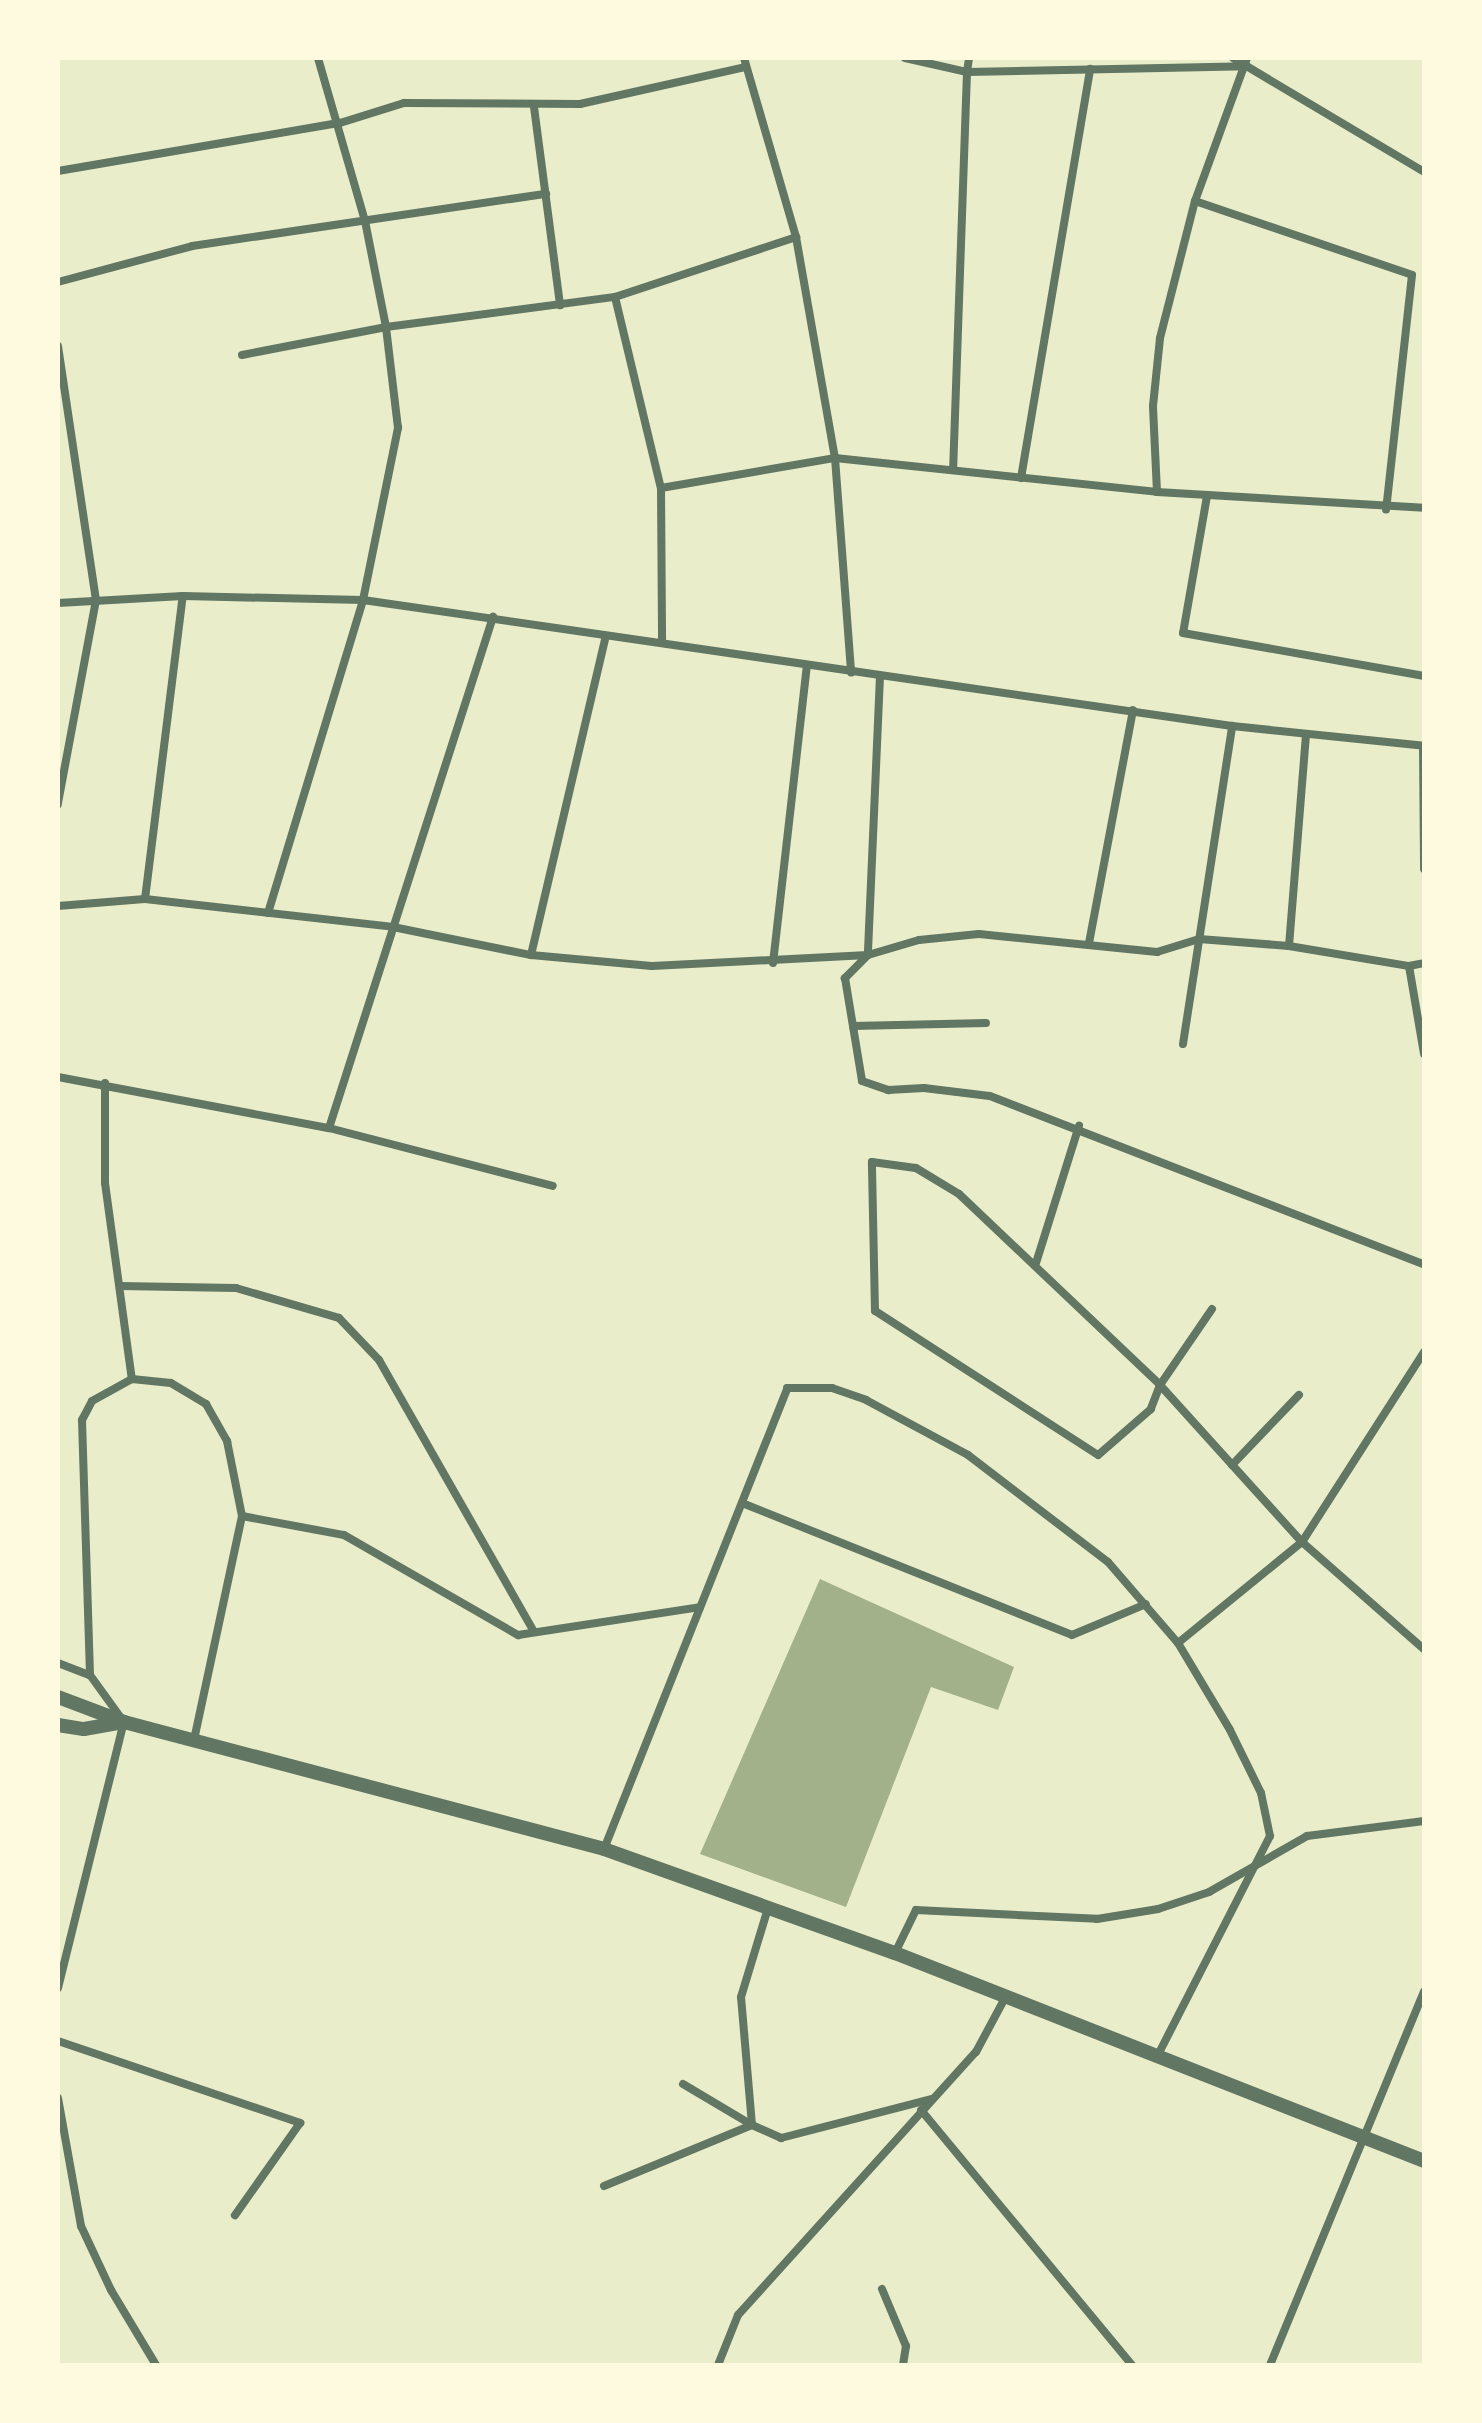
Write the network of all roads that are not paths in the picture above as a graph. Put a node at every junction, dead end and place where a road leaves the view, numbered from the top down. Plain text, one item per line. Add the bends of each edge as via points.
1 (318, 58) edge
2 (905, 58) edge
3 (969, 58) edge
4 (1233, 58) edge
5 (744, 62) edge
6 (1247, 62) edge
7 (1090, 69) junction
8 (967, 72) junction
9 (534, 107) junction
10 (340, 123) junction
11 (58, 171) edge
12 (1424, 172) edge
13 (546, 194) junction
14 (1195, 201) junction
15 (365, 221) junction
16 (796, 237) junction
17 (58, 282) edge
18 (615, 297) junction
19 (560, 305) junction
20 (386, 327) junction
21 (58, 346) edge
22 (242, 355) dead end
23 (835, 458) junction
24 (953, 469) junction
25 (1021, 478) junction
26 (661, 488) junction
27 (1157, 492) junction
28 (1207, 496) junction
29 (1424, 508) edge
30 (1386, 510) junction
31 (183, 596) junction
32 (96, 600) junction
33 (363, 600) junction
34 (58, 603) edge
35 (493, 617) junction
36 (606, 636) junction
37 (662, 643) junction
38 (807, 665) junction
39 (851, 672) junction
40 (880, 676) junction
41 (1424, 676) edge
42 (1133, 710) junction
43 (1232, 726) junction
44 (1306, 735) junction
45 (1424, 746) edge
46 (58, 804) edge
47 (1424, 869) edge
48 (145, 899) junction
49 (58, 906) edge
50 (268, 913) junction
51 (393, 927) junction
52 (1199, 939) junction
53 (1089, 943) junction
54 (1289, 946) junction
55 (531, 955) junction
56 (868, 955) junction
57 (773, 963) junction
58 (1424, 963) edge
59 (1409, 966) junction
60 (986, 1023) dead end
61 (853, 1026) junction
62 (1183, 1044) dead end
63 (1424, 1054) edge
64 (58, 1077) edge
65 (105, 1083) junction
66 (1079, 1126) junction
67 (329, 1128) junction
68 (553, 1186) dead end
69 (1036, 1263) junction
70 (1424, 1264) edge
71 (120, 1286) junction
72 (1212, 1309) dead end
73 (1424, 1352) edge
74 (132, 1379) junction
75 (1160, 1385) junction
76 (1299, 1395) dead end
77 (1232, 1465) junction
78 (742, 1503) junction
79 (242, 1516) junction
80 (1302, 1542) junction
81 (1146, 1604) junction
82 (700, 1607) junction
83 (534, 1632) junction
84 (1178, 1643) junction
85 (1421, 1647) edge
86 (58, 1663) edge
87 (90, 1675) junction
88 (58, 1697) edge
89 (124, 1722) junction
90 (58, 1725) edge
91 (194, 1740) junction
92 (1424, 1821) edge
93 (604, 1849) junction
94 (1260, 1859) junction
95 (768, 1908) junction
96 (895, 1953) junction
97 (58, 1988) edge
98 (1424, 1992) edge
99 (1006, 1996) junction
100 (58, 2041) edge
101 (1158, 2055) junction
102 (683, 2084) dead end
103 (58, 2098) edge
104 (932, 2098) junction
105 (921, 2110) junction
106 (752, 2125) junction
107 (1364, 2137) junction
108 (1424, 2161) edge
109 (604, 2186) dead end
110 (235, 2215) dead end
111 (882, 2289) dead end
112 (156, 2365) edge
113 (718, 2365) edge
114 (903, 2365) edge
115 (1132, 2365) edge
116 (1270, 2365) edge

1 - 10 street
2 - 8 street
3 - 8 street
4 - 6 street
5 - 9 street via 580,104
5 - 16 street
6 - 7 street
6 - 12 street
6 - 14 street
7 - 8 street
7 - 25 street
8 - 24 street
9 - 10 street via 404,103
9 - 13 street
10 - 11 street
10 - 15 street
13 - 15 street
13 - 19 street
14 - 27 street via 1160,338 1153,406
14 - 30 street via 1412,275
15 - 17 street via 192,246
15 - 20 street
16 - 18 street
16 - 23 street
18 - 19 street
18 - 26 street
19 - 20 street
20 - 22 street
20 - 33 street via 398,428
21 - 32 street
23 - 24 street
23 - 26 street
23 - 39 street
24 - 25 street
25 - 27 street
26 - 37 street
27 - 28 street
28 - 30 street
28 - 41 street via 1183,633
29 - 30 street
31 - 32 street
31 - 33 street
31 - 48 street
32 - 34 street
32 - 46 street
33 - 35 street
33 - 50 street
35 - 36 street
35 - 51 street
36 - 37 street
36 - 55 street
37 - 38 street
38 - 39 street
38 - 57 street
39 - 40 street
40 - 42 street
40 - 56 street
42 - 43 street
42 - 53 street
43 - 44 street
43 - 52 street
44 - 45 street
44 - 54 street
45 - 47 street
48 - 49 street
48 - 50 street
50 - 51 street
51 - 55 street
51 - 67 street
52 - 53 street via 1157,952
52 - 54 street
52 - 62 street
53 - 56 street via 979,934 919,940
54 - 59 street
55 - 57 street via 652,966
56 - 57 street
56 - 61 street via 845,978
58 - 59 street
59 - 63 street
60 - 61 street
61 - 66 street via 862,1081 888,1090 990,1096
64 - 65 street
65 - 67 street
65 - 71 street via 105,1183
66 - 69 street
66 - 70 street
67 - 68 street
69 - 75 street
69 - 75 street via 949,1188 916,1168 872,1162 875,1311 1098,1455 1151,1409
71 - 74 street
71 - 83 street via 236,1288 339,1318 379,1360
72 - 75 street
73 - 80 street
74 - 79 street via 171,1383 206,1404 227,1441
74 - 87 street via 92,1401 82,1420
75 - 77 street
76 - 77 street
77 - 80 street
78 - 81 street via 1072,1635
78 - 81 street via 787,1388 832,1388 866,1400 968,1455 1108,1562
78 - 82 street
79 - 83 street via 344,1535 518,1635
79 - 91 street
80 - 84 street
80 - 85 street
81 - 84 street
82 - 83 street
82 - 93 street
84 - 94 street via 1261,1793 1270,1836
86 - 87 street
87 - 89 street
88 - 89 street
89 - 90 street via 84,1729
89 - 91 street
89 - 97 street
91 - 93 street
92 - 94 street via 1307,1836
93 - 95 street
94 - 96 street via 1209,1892 1158,1909 1097,1919 916,1910
94 - 101 street
95 - 96 street
95 - 106 street via 741,1997
96 - 99 street
98 - 107 street
99 - 101 street
99 - 104 street via 976,2052
100 - 110 street via 300,2123
101 - 107 street
102 - 106 street
103 - 112 street via 81,2226
104 - 105 street
104 - 106 street via 781,2138
105 - 113 street via 738,2315
105 - 115 street
106 - 109 street
107 - 108 street
107 - 116 street
111 - 114 street via 906,2346

